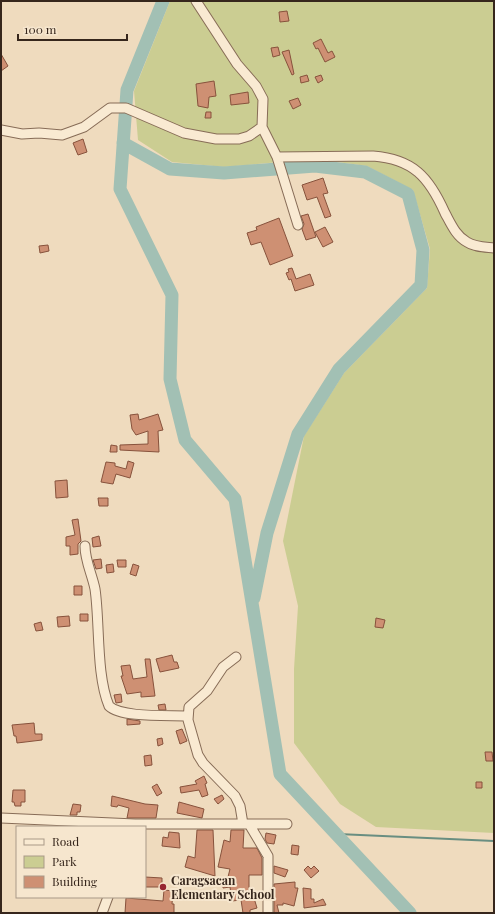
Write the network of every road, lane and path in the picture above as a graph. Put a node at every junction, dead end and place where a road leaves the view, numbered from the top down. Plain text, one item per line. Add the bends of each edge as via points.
1 (196, 1) edge
2 (262, 127) junction
3 (1, 130) edge
4 (277, 157) junction
5 (298, 225) dead end
6 (494, 248) edge
7 (84, 546) dead end
8 (236, 657) dead end
9 (188, 716) junction
10 (1, 818) edge
11 (246, 824) junction
12 (287, 824) dead end
13 (134, 826) edge
14 (108, 898) edge
15 (102, 913) edge
16 (268, 913) edge

1 - 2 street via 237,64 260,92 263,99
2 - 3 street via 239,139 216,139 184,133 126,108 110,108 84,127 62,135 22,134
2 - 4 street
4 - 5 street
4 - 6 street via 372,156 401,161 426,178 438,196 452,227 463,239 473,245
7 - 9 street via 94,588 102,676 109,706 119,711 148,715
8 - 9 street via 223,667 207,691 189,707
9 - 11 street via 193,743 200,759 235,796
10 - 13 street
11 - 12 street
11 - 13 street
11 - 16 street via 268,856
14 - 15 street

